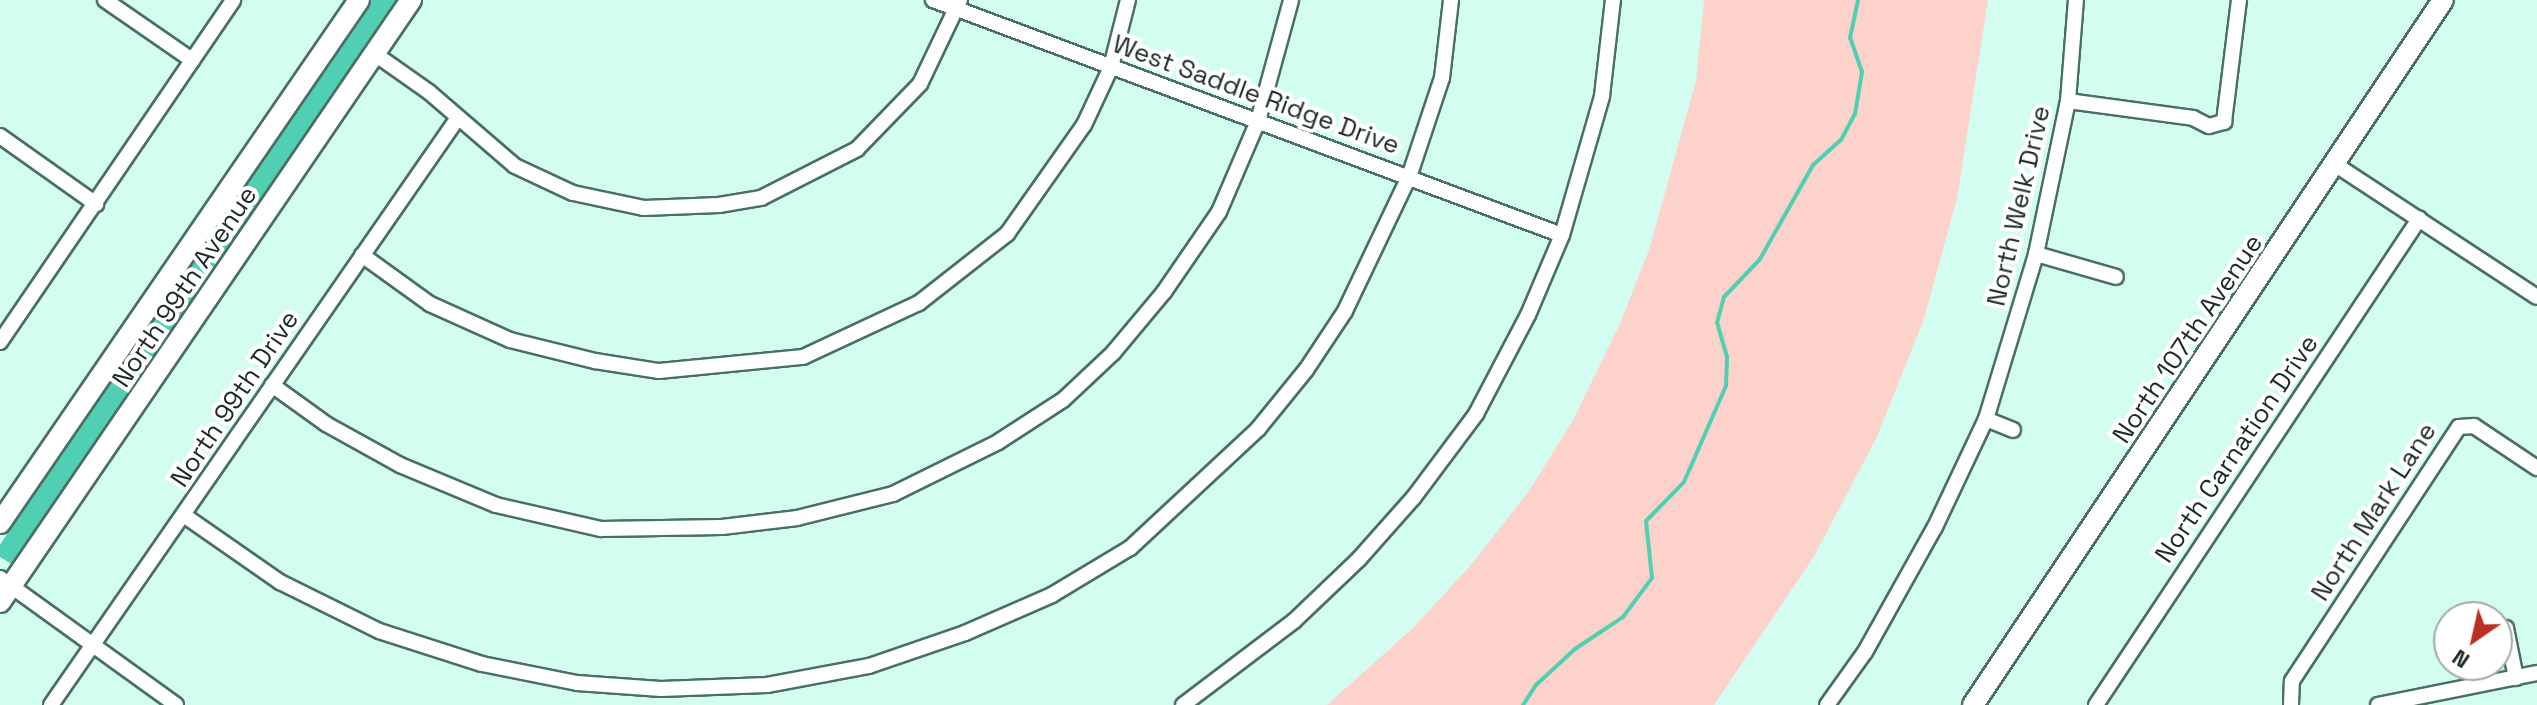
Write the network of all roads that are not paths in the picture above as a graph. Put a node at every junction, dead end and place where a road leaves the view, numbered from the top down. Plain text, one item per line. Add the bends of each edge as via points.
1 (105, 0) edge
2 (233, 0) edge
3 (359, 0) edge
4 (411, 0) edge
5 (933, 0) edge
6 (1128, 0) edge
7 (1291, 0) edge
8 (1451, 0) edge
9 (1613, 0) edge
10 (2076, 0) edge
11 (2239, 0) edge
12 (2443, 0) edge
13 (959, 5) edge
14 (375, 54) junction
15 (192, 60) junction
16 (1111, 67) junction
17 (2068, 101) junction
18 (457, 119) junction
19 (1258, 121) junction
20 (0, 136) edge
21 (2336, 165) junction
22 (1409, 177) junction
23 (96, 204) junction
24 (2419, 219) junction
25 (1562, 235) junction
26 (2036, 254) junction
27 (362, 255) junction
28 (2116, 277) dead end
29 (2537, 297) edge
30 (0, 342) edge
31 (272, 385) junction
32 (1986, 419) junction
33 (2013, 430) dead end
34 (2537, 468) edge
35 (185, 516) junction
36 (0, 523) edge
37 (4, 589) edge
38 (92, 647) junction
39 (2513, 663) edge
40 (2537, 673) edge
41 (2516, 678) junction
42 (51, 705) edge
43 (176, 705) edge
44 (1183, 705) edge
45 (1827, 705) edge
46 (1973, 705) edge
47 (2096, 705) edge
48 (2291, 705) edge
49 (2378, 705) edge

1 - 15 street
2 - 15 street
3 - 36 main road, North 99th Avenue
4 - 14 main road, North 99th Avenue
5 - 13 street, West Saddle Ridge Drive
6 - 16 street
7 - 19 street
8 - 22 street via 1442,78
9 - 25 street via 1602,96
10 - 17 street, North Welk Drive
11 - 17 street via 2224,122 2209,126 2193,118
12 - 21 main road, North 107th Avenue
13 - 16 street, West Saddle Ridge Drive
13 - 18 street via 920,84 888,121 857,149 761,198 644,208 573,193 515,166
14 - 18 street
14 - 37 main road, North 99th Avenue
15 - 23 street
16 - 19 street, West Saddle Ridge Drive
16 - 27 street via 1053,175 1007,234 919,303 803,357 659,371 595,361 510,340 430,304
17 - 26 street, North Welk Drive
18 - 27 street, North 99th Drive
19 - 22 street, West Saddle Ridge Drive
19 - 31 street via 1219,212 1164,292 1113,353 1063,400 998,442 893,494 797,518 722,527 601,529 496,505 400,465 326,424
20 - 23 street
21 - 24 street
21 - 46 main road, North 107th Avenue
22 - 25 street, West Saddle Ridge Drive
22 - 35 street via 1382,241 1322,346 1258,429 1217,470 1130,548 1052,595 869,666 767,685 661,689 577,683 482,664 379,631 280,582
23 - 30 street
24 - 29 street
24 - 47 street, North Carnation Drive
25 - 44 street via 1476,414 1414,497 1294,621
26 - 28 street
26 - 32 street, North Welk Drive
27 - 31 street, North 99th Drive
31 - 35 street, North 99th Drive
32 - 33 street
32 - 45 street, North Welk Drive via 1935,527 1865,652
34 - 48 street, North Mark Lane via 2474,426 2459,427 2292,681
35 - 38 street, North 99th Drive
37 - 38 street
38 - 42 street, North 99th Drive
38 - 43 street
39 - 41 street
40 - 41 street
41 - 49 street

